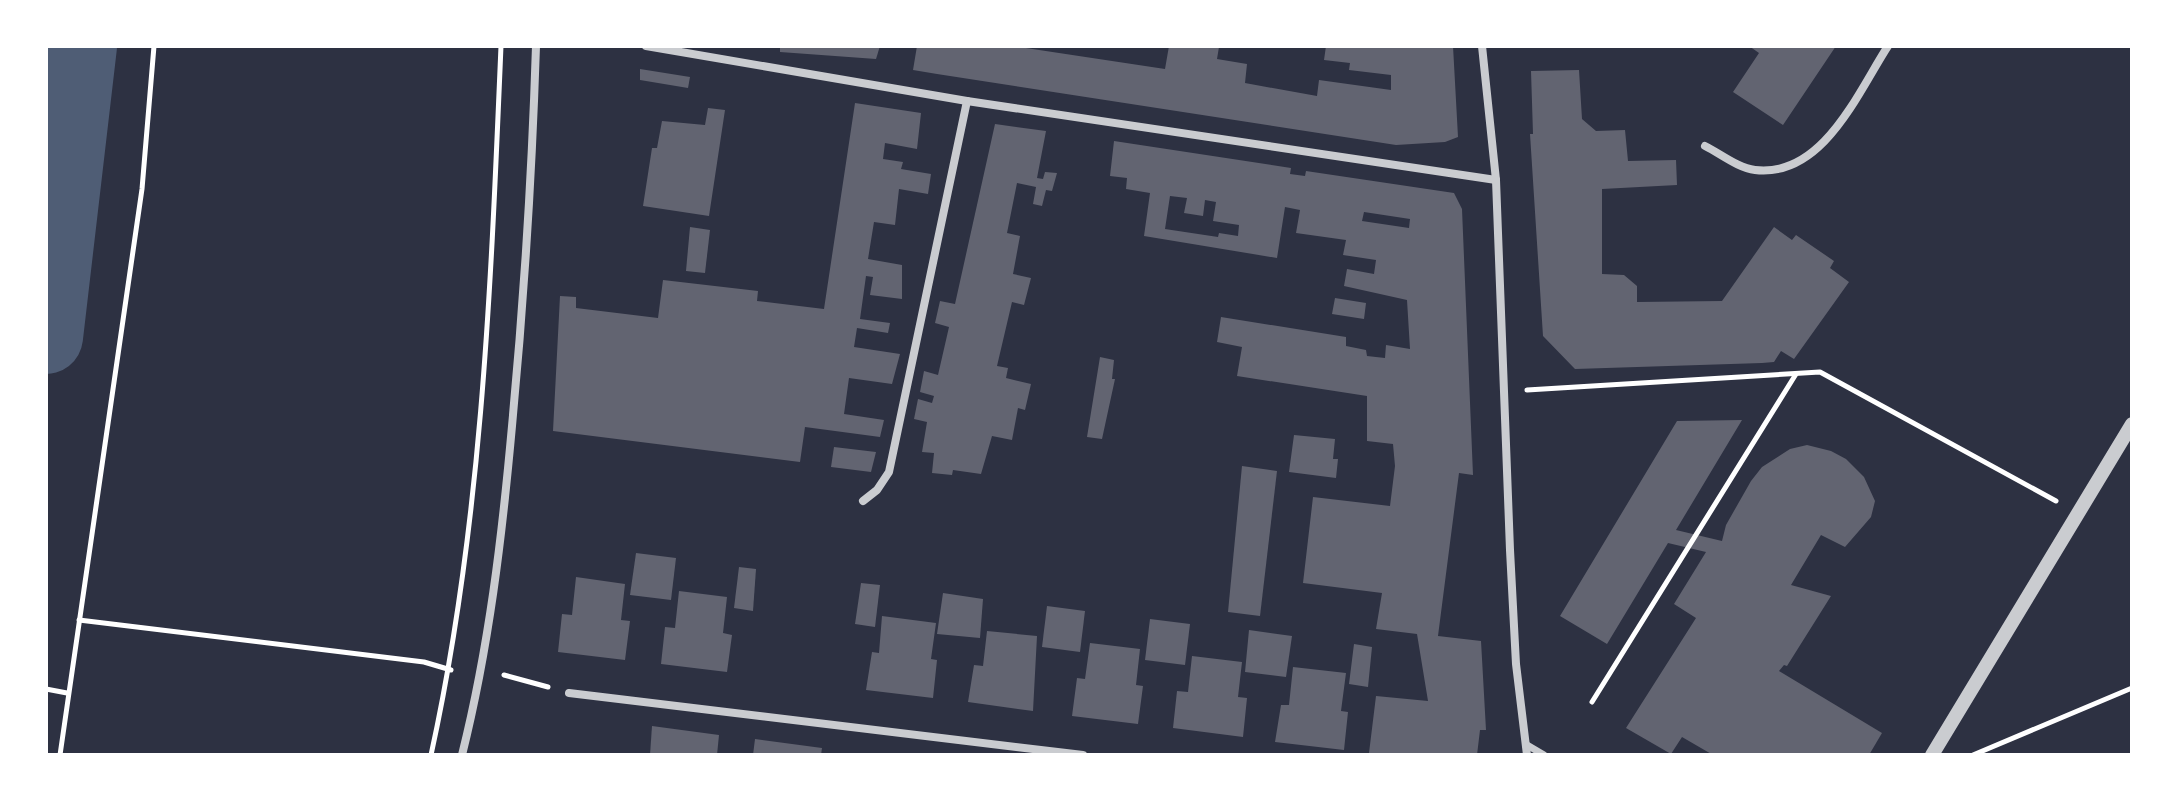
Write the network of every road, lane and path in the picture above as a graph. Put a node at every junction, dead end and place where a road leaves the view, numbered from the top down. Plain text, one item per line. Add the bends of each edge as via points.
1 (154, 46) edge
2 (501, 46) edge
3 (536, 46) edge
4 (646, 46) edge
5 (1482, 46) edge
6 (1888, 46) edge
7 (967, 101) junction
8 (1705, 146) dead end
9 (1496, 180) junction
10 (1796, 373) junction
11 (1506, 391) junction
12 (2132, 424) edge
13 (863, 501) dead end
14 (2078, 513) junction
15 (79, 620) junction
16 (484, 669) junction
17 (449, 670) junction
18 (2132, 688) edge
19 (46, 689) edge
20 (67, 693) junction
21 (569, 693) joint
22 (1592, 702) dead end
23 (1527, 750) edge
24 (60, 755) edge
25 (431, 755) edge
26 (462, 755) edge
27 (1083, 755) edge
28 (1544, 755) edge
29 (1932, 755) edge
30 (1973, 755) edge

1 - 15 path via 142,189
2 - 17 path via 483,376
3 - 16 street via 529,241
4 - 7 street
5 - 9 street
6 - 8 street via 1830,136 1793,164 1757,170
7 - 9 street
7 - 13 street via 889,472
9 - 11 street
10 - 11 path
10 - 14 path via 1820,372
10 - 22 path
11 - 23 street via 1516,664
12 - 14 street
14 - 29 street
15 - 17 path via 424,662
15 - 20 path
16 - 17 path
16 - 21 path
16 - 26 street
17 - 25 path
18 - 30 path
19 - 20 path
20 - 24 path
21 - 27 street
23 - 28 street

